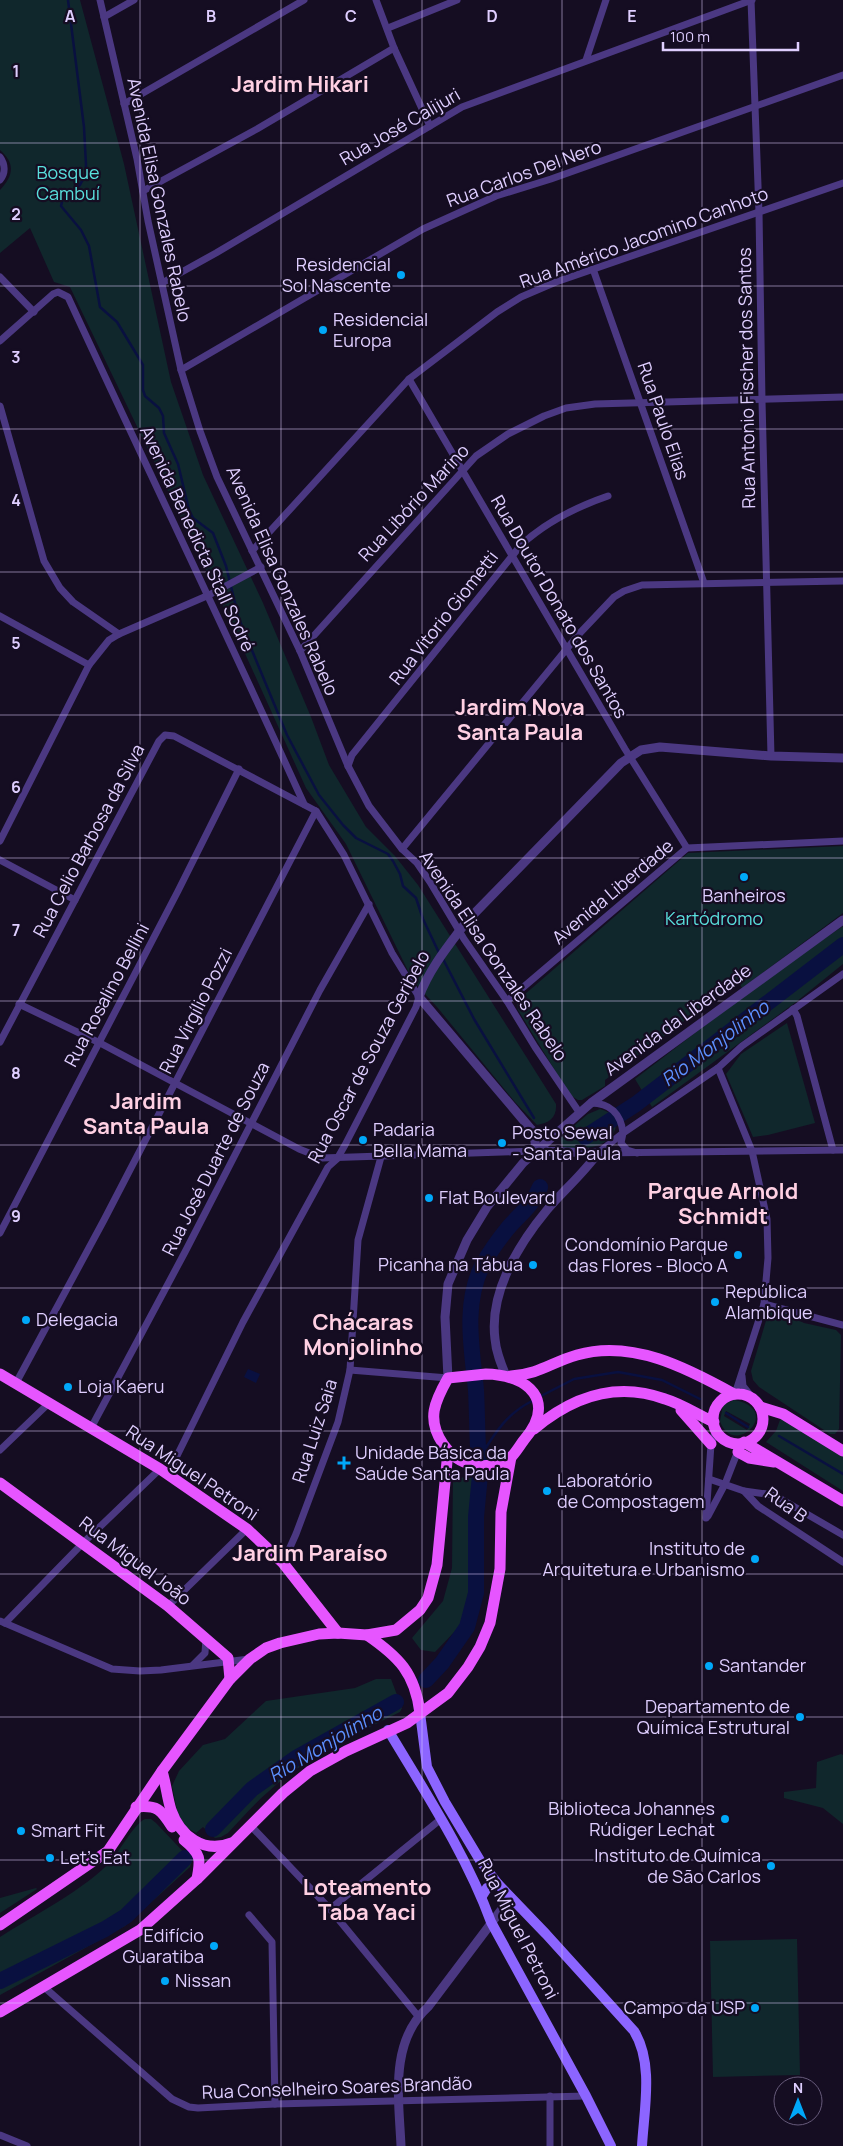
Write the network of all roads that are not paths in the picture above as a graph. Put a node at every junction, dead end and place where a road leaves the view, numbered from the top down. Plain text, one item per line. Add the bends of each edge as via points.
1 (100, 0) edge
2 (134, 0) edge
3 (304, 0) edge
4 (376, 0) edge
5 (457, 0) edge
6 (606, 0) edge
7 (751, 0) edge
8 (104, 17) junction
9 (388, 28) junction
10 (394, 48) junction
11 (586, 60) junction
12 (843, 75) edge
13 (124, 104) junction
14 (755, 107) junction
15 (430, 126) junction
16 (2, 161) edge
17 (0, 180) edge
18 (843, 183) edge
19 (144, 191) junction
20 (759, 212) junction
21 (593, 269) junction
22 (0, 277) edge
23 (162, 283) junction
24 (34, 312) junction
25 (0, 342) edge
26 (181, 370) junction
27 (409, 379) junction
28 (843, 397) edge
29 (762, 401) junction
30 (641, 402) junction
31 (0, 406) edge
32 (462, 470) junction
33 (608, 496) dead end
34 (252, 551) junction
35 (512, 556) junction
36 (261, 568) junction
37 (843, 581) edge
38 (704, 583) junction
39 (766, 583) junction
40 (209, 595) junction
41 (0, 616) edge
42 (119, 634) junction
43 (566, 648) junction
44 (300, 651) junction
45 (89, 665) junction
46 (629, 756) junction
47 (771, 756) junction
48 (843, 758) edge
49 (348, 766) junction
50 (239, 769) junction
51 (304, 804) junction
52 (316, 811) junction
53 (0, 840) edge
54 (843, 841) edge
55 (687, 848) junction
56 (402, 849) junction
57 (0, 860) edge
58 (75, 900) junction
59 (369, 904) junction
60 (843, 920) edge
61 (460, 931) junction
62 (843, 974) edge
63 (419, 997) junction
64 (508, 1001) junction
65 (20, 1004) junction
66 (793, 1009) junction
67 (0, 1042) edge
68 (100, 1043) junction
69 (718, 1068) junction
70 (175, 1084) junction
71 (595, 1103) junction
72 (579, 1112) junction
73 (251, 1123) junction
74 (624, 1133) junction
75 (833, 1150) junction
76 (843, 1150) edge
77 (536, 1151) junction
78 (752, 1151) junction
79 (598, 1153) junction
80 (638, 1153) junction
81 (381, 1157) junction
82 (337, 1159) junction
83 (0, 1233) edge
84 (764, 1304) junction
85 (843, 1325) edge
86 (350, 1370) junction
87 (742, 1373) junction
88 (0, 1374) edge
89 (506, 1376) junction
90 (454, 1378) junction
91 (16, 1384) junction
92 (735, 1394) junction
93 (675, 1403) junction
94 (48, 1404) junction
95 (758, 1404) junction
96 (715, 1425) junction
97 (91, 1428) junction
98 (533, 1430) junction
99 (711, 1444) junction
100 (741, 1446) junction
101 (0, 1450) edge
102 (448, 1451) junction
103 (843, 1451) edge
104 (510, 1457) junction
105 (164, 1472) junction
106 (709, 1479) junction
107 (0, 1483) edge
108 (725, 1484) junction
109 (744, 1491) junction
110 (843, 1501) edge
111 (248, 1529) junction
112 (843, 1535) edge
113 (83, 1543) junction
114 (843, 1562) edge
115 (283, 1563) junction
116 (168, 1606) junction
117 (3, 1622) edge
118 (338, 1633) junction
119 (367, 1635) junction
120 (206, 1638) junction
121 (250, 1659) junction
122 (230, 1662) junction
123 (193, 1665) junction
124 (230, 1678) junction
125 (420, 1713) junction
126 (388, 1730) junction
127 (162, 1771) junction
128 (136, 1807) junction
129 (440, 1819) junction
130 (250, 1825) junction
131 (233, 1842) junction
132 (197, 1879) junction
133 (498, 1884) junction
134 (482, 1896) junction
135 (511, 1897) junction
136 (330, 1909) junction
137 (249, 1915) dead end
138 (492, 1922) junction
139 (0, 1925) edge
140 (44, 1987) junction
141 (0, 2012) edge
142 (418, 2016) junction
143 (550, 2096) junction
144 (586, 2096) junction
145 (400, 2100) junction
146 (275, 2104) junction
147 (0, 2135) edge
148 (27, 2146) edge
149 (400, 2146) edge
150 (550, 2146) edge
151 (611, 2146) edge
152 (642, 2146) edge

1 - 8 street, Avenida Elisa Gonzales Rabelo
2 - 8 street
3 - 13 street
4 - 9 street
5 - 9 street
6 - 11 street
7 - 11 street, Rua José Calijuri
7 - 14 street, Rua Antonio Fischer dos Santos
8 - 13 street, Avenida Elisa Gonzales Rabelo
9 - 10 street
10 - 15 street
10 - 19 street
11 - 15 street, Rua José Calijuri via 462,107
12 - 14 street, Rua Carlos Del Nero
13 - 19 street, Avenida Elisa Gonzales Rabelo
14 - 20 street, Rua Antonio Fischer dos Santos
14 - 26 street, Rua Carlos Del Nero via 461,210
15 - 23 street, Rua José Calijuri
16 - 17 street via 4,171
18 - 20 street, Rua Américo Jacomino Canhoto
19 - 23 street, Avenida Elisa Gonzales Rabelo
20 - 21 street, Rua Américo Jacomino Canhoto
20 - 29 street, Rua Antonio Fischer dos Santos
21 - 27 street, Rua Américo Jacomino Canhoto via 522,297 484,321
21 - 30 street, Rua Paulo Elias
22 - 24 street
23 - 26 street, Avenida Elisa Gonzales Rabelo
24 - 25 street
24 - 40 street, Avenida Benedicta Stall Sodré via 53,294 58,292 68,297
26 - 34 street, Avenida Elisa Gonzales Rabelo via 217,476
27 - 32 street, Rua Doutor Donato dos Santos
27 - 34 street, Rua Américo Jacomino Canhoto
28 - 29 street, Rua Libório Marino
29 - 30 street, Rua Libório Marino
29 - 39 street, Rua Antonio Fischer dos Santos
30 - 32 street, Rua Libório Marino via 577,406 555,412 508,434
30 - 38 street, Rua Paulo Elias
31 - 42 street via 44,561 60,588 73,602
32 - 35 street, Rua Doutor Donato dos Santos
32 - 44 street, Rua Libório Marino
33 - 35 street, Rua Vitorio Giometti via 577,507 553,521 532,535
34 - 36 street, Avenida Elisa Gonzales Rabelo
35 - 43 street, Rua Doutor Donato dos Santos
35 - 49 street, Rua Vitorio Giometti via 352,755
36 - 40 street
36 - 44 street, Avenida Elisa Gonzales Rabelo
37 - 39 street
38 - 39 street
38 - 43 street via 642,585 624,591 601,609
39 - 47 street, Rua Antonio Fischer dos Santos
40 - 42 street
40 - 51 street, Avenida Benedicta Stall Sodré
41 - 45 street
42 - 45 street via 109,640
43 - 46 street, Rua Doutor Donato dos Santos
43 - 56 street
44 - 49 street, Avenida Elisa Gonzales Rabelo
45 - 53 street
46 - 47 street, Rua Oscar de Souza Geribelo via 660,747
46 - 55 street, Rua Doutor Donato dos Santos
46 - 61 street, Rua Oscar de Souza Geribelo
47 - 48 street, Rua Oscar de Souza Geribelo
49 - 56 street, Avenida Elisa Gonzales Rabelo via 373,812
50 - 51 street
50 - 58 street, Rua Celio Barbosa da Silva via 174,736 165,735 159,740
50 - 68 street, Rua Rosalino Bellini
51 - 52 street
52 - 59 street via 344,855
52 - 70 street, Rua Virgílio Pozzi
54 - 55 street, Avenida Liberdade
55 - 64 street, Avenida Liberdade
56 - 61 street, Avenida Elisa Gonzales Rabelo via 417,863
57 - 58 street
58 - 65 street, Rua Celio Barbosa da Silva
59 - 63 street via 392,953
59 - 73 street, Rua José Duarte de Souza
60 - 71 street, Avenida da Liberdade
61 - 63 street, Rua Oscar de Souza Geribelo via 424,983
61 - 64 street, Avenida Elisa Gonzales Rabelo
62 - 66 street
63 - 77 street via 534,1132
63 - 82 street, Rua Oscar de Souza Geribelo
64 - 72 street, Avenida Elisa Gonzales Rabelo
65 - 67 street, Rua Celio Barbosa da Silva
65 - 68 street
66 - 69 street
66 - 75 street
68 - 70 street
68 - 83 street, Rua Rosalino Bellini
69 - 74 street
69 - 78 street
70 - 73 street
70 - 91 street, Rua Virgílio Pozzi
71 - 72 street, Avenida da Liberdade
71 - 74 street via 610,1107 619,1117
72 - 77 street, Avenida da Liberdade
73 - 82 street via 299,1149 322,1158
73 - 97 street, Rua José Duarte de Souza
74 - 79 street
74 - 80 street via 621,1143 627,1150
75 - 76 street
75 - 78 street
77 - 79 street
77 - 81 street
77 - 90 street, Avenida da Liberdade via 487,1207 467,1240 448,1284 445,1317
78 - 80 street
78 - 84 street via 767,1219
79 - 80 street
79 - 89 street via 535,1225 500,1288 495,1311 495,1339
81 - 82 street
81 - 86 street, Rua Luiz Saia via 358,1240
82 - 105 street, Rua Oscar de Souza Geribelo via 328,1168
84 - 85 street
84 - 87 street
86 - 90 street
86 - 115 street, Rua Luiz Saia via 338,1422
87 - 92 street
87 - 95 street via 743,1386
88 - 91 main road, Rua Miguel Petroni
89 - 90 main road via 486,1374
89 - 92 main road via 526,1375 576,1355 607,1351 652,1357 682,1366
89 - 98 main road via 518,1379 531,1390 540,1407
90 - 102 main road via 434,1403 433,1413 438,1434
91 - 94 main road, Rua Miguel Petroni
92 - 95 main road via 749,1396
92 - 96 main road via 720,1401 714,1414
93 - 96 main road
93 - 98 main road via 642,1393 599,1394 551,1414
93 - 99 main road
94 - 97 main road, Rua Miguel Petroni
94 - 101 street
95 - 100 main road via 762,1414 761,1428
95 - 103 main road via 787,1416
96 - 99 street
96 - 100 main road via 724,1439
97 - 105 main road, Rua Miguel Petroni
98 - 104 main road
99 - 106 street
100 - 108 street
100 - 110 main road via 781,1463
102 - 104 main road via 458,1460 479,1466
102 - 119 main road via 437,1565 428,1598 411,1619 396,1630
104 - 125 main road via 501,1512 500,1569 490,1623 468,1668 448,1693
105 - 111 main road, Rua Miguel Petroni
105 - 113 street, Rua Oscar de Souza Geribelo
106 - 108 street, Rua B
106 - 108 street via 706,1518
107 - 113 main road, Rua Miguel João
108 - 109 street, Rua B
109 - 112 street via 774,1495
109 - 114 street, Rua B via 758,1506
111 - 115 main road, Rua Miguel Petroni
111 - 116 street
113 - 116 main road, Rua Miguel João
113 - 117 street, Rua Oscar de Souza Geribelo
115 - 118 main road, Rua Miguel Petroni
116 - 120 main road, Rua Miguel João
117 - 123 street via 112,1669 140,1671
118 - 119 main road
118 - 121 main road via 280,1643
119 - 125 main road via 387,1649 409,1672 418,1695
120 - 122 main road, Rua Miguel João
120 - 123 street via 205,1653
121 - 122 street
121 - 124 main road
122 - 123 street
122 - 124 main road
124 - 127 main road
125 - 126 main road
125 - 133 main road via 424,1752 430,1772 481,1862
126 - 129 main road, Rua Miguel Petroni
126 - 130 main road via 310,1772
127 - 128 main road
127 - 131 main road via 171,1809 183,1832 208,1847
128 - 132 main road via 151,1806 160,1810 177,1835 195,1849 200,1862
128 - 139 main road via 108,1851
129 - 134 main road, Rua Miguel Petroni
129 - 136 street
130 - 131 main road
130 - 136 street
131 - 132 main road
132 - 140 main road via 140,1930
133 - 134 main road via 487,1888
133 - 135 main road
134 - 138 main road, Rua Miguel Petroni
135 - 138 street
135 - 152 main road via 640,2041 646,2068
136 - 142 street
137 - 146 street via 272,1942
138 - 142 street
138 - 144 main road, Rua Miguel Petroni
140 - 141 main road
140 - 146 street, Rua Conselheiro Soares Brandão via 181,2104 198,2108
142 - 145 street via 404,2039 400,2057
143 - 144 street, Rua Conselheiro Soares Brandão
143 - 145 street, Rua Conselheiro Soares Brandão
143 - 150 street
144 - 151 main road, Rua Miguel Petroni
145 - 146 street, Rua Conselheiro Soares Brandão
145 - 149 street
147 - 148 street

